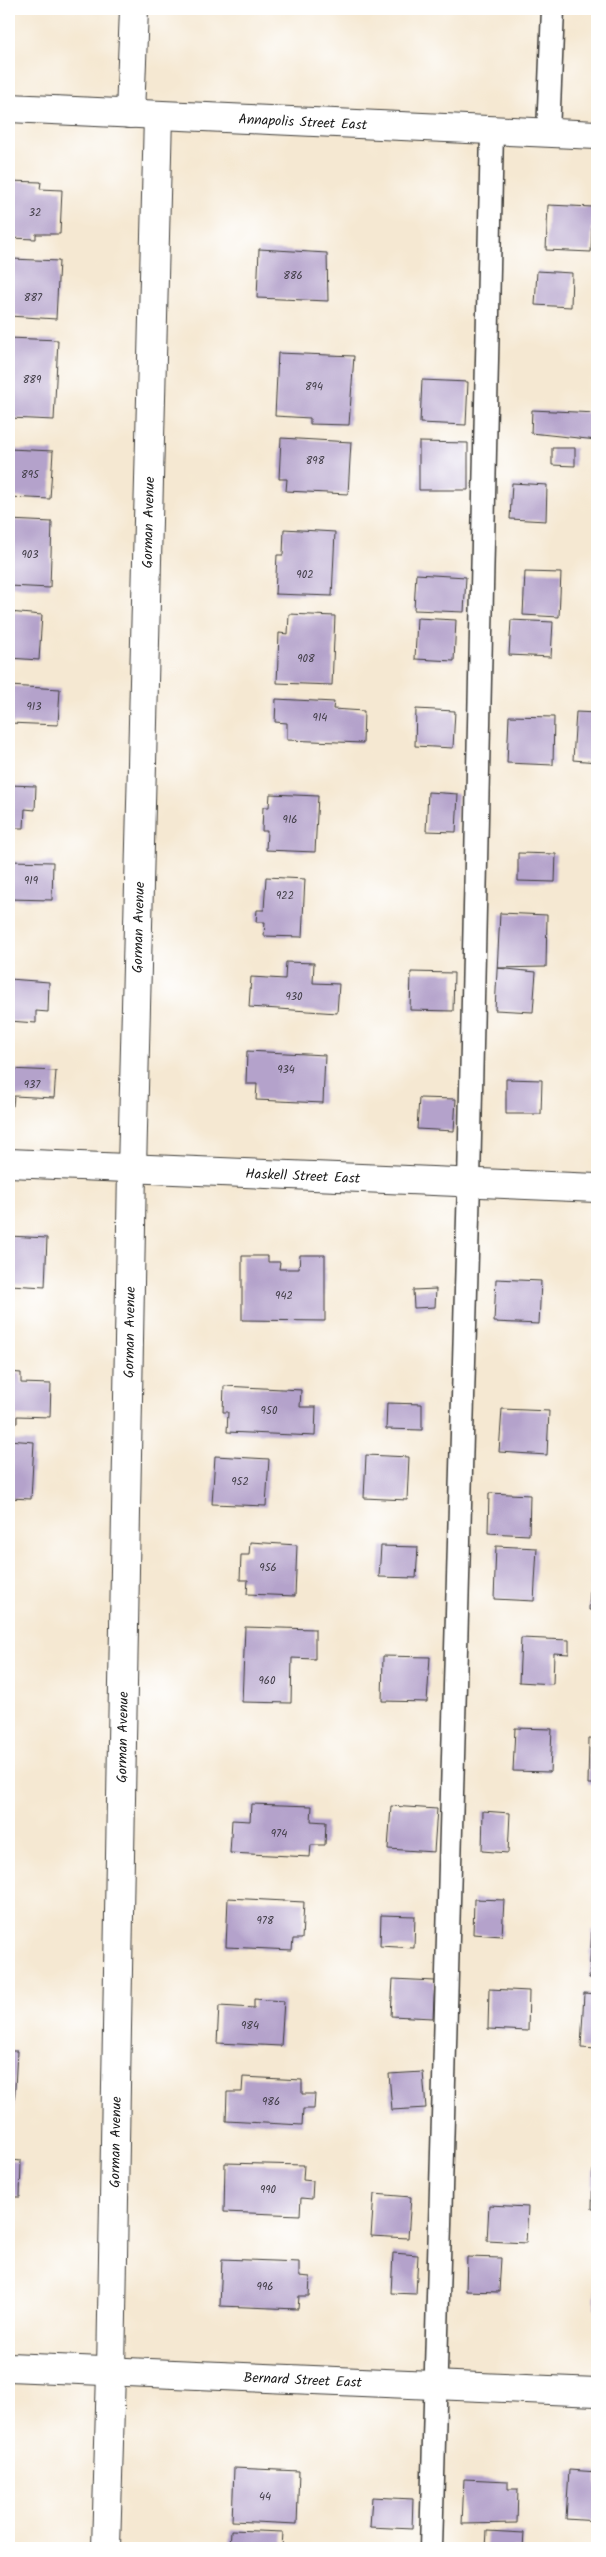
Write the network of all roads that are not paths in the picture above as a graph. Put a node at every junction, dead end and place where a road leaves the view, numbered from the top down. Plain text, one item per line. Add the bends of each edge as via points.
1 (134, 9) edge
2 (553, 9) edge
3 (9, 108) edge
4 (130, 114) junction
5 (158, 115) junction
6 (492, 131) junction
7 (548, 133) junction
8 (597, 135) edge
9 (9, 1163) edge
10 (132, 1169) junction
11 (468, 1182) junction
12 (597, 1188) edge
13 (9, 2367) edge
14 (111, 2372) junction
15 (435, 2386) junction
16 (597, 2392) edge
17 (106, 2548) edge
18 (431, 2548) edge

1 - 4 street
2 - 7 lane
3 - 4 street, Annapolis Street East
4 - 5 street, Annapolis Street East
5 - 6 street, Annapolis Street East
5 - 10 street, Gorman Avenue
6 - 7 street, Annapolis Street East
6 - 11 lane
7 - 8 street, Annapolis Street East
9 - 10 street, Haskell Street East
10 - 11 street, Haskell Street East
10 - 14 street, Gorman Avenue
11 - 12 street, Haskell Street East
11 - 15 lane
13 - 14 street, Bernard Street East
14 - 15 street, Bernard Street East
14 - 17 street, Gorman Avenue
15 - 16 street, Bernard Street East
15 - 18 lane

